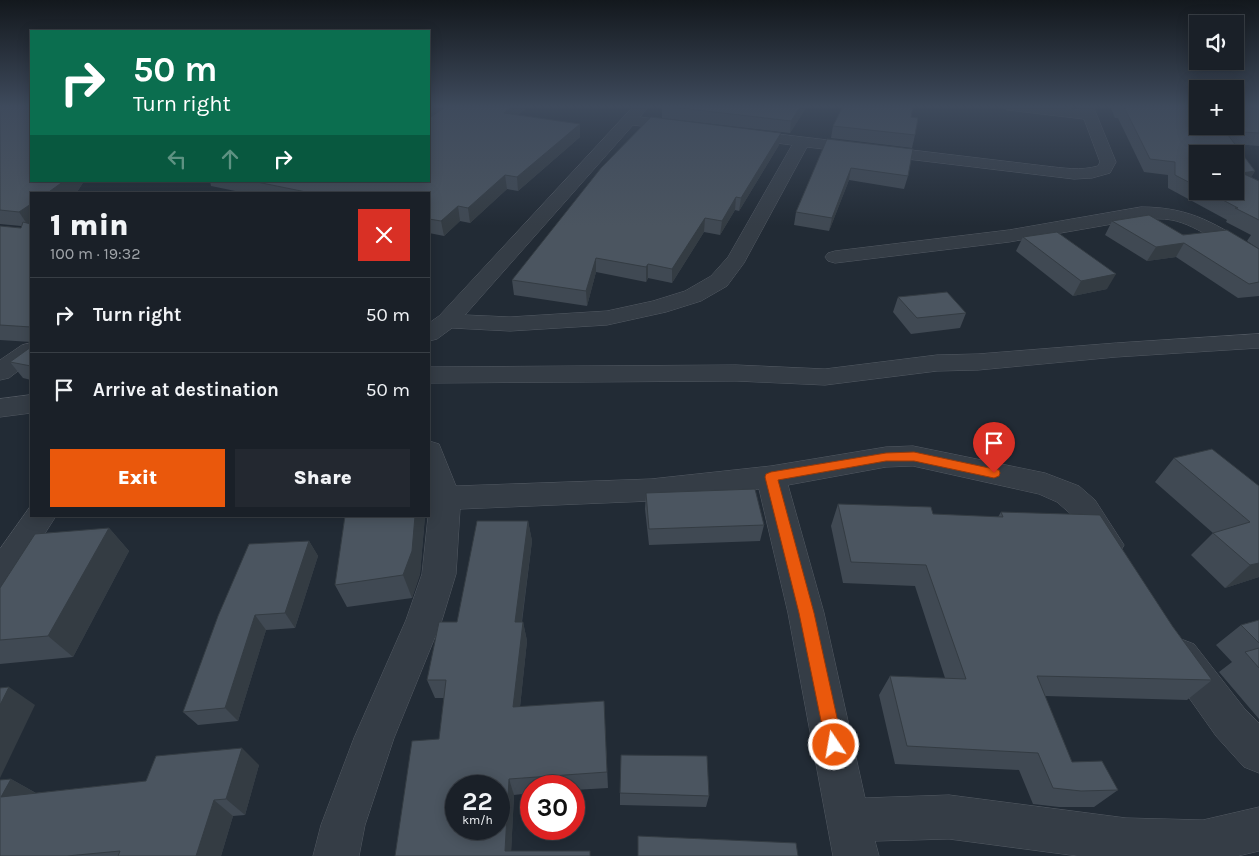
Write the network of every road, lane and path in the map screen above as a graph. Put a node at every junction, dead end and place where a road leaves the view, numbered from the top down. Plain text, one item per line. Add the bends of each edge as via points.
1 (605, 146) edge
2 (800, 146) edge
3 (835, 146) edge
4 (1102, 146) edge
5 (835, 257) dead end
6 (1259, 259) edge
7 (447, 321) junction
8 (430, 333) edge
9 (1259, 341) edge
10 (30, 351) edge
11 (0, 372) edge
12 (430, 375) edge
13 (30, 404) edge
14 (0, 408) edge
15 (430, 454) edge
16 (771, 477) junction
17 (445, 498) junction
18 (40, 517) edge
19 (1126, 572) edge
20 (0, 575) edge
21 (1162, 628) edge
22 (1259, 752) edge
23 (1259, 829) edge
24 (853, 838) edge
25 (336, 856) edge

1 - 7 street
2 - 7 street via 737,259 719,281 693,296 658,308 607,318 510,324
3 - 4 street via 1045,171 1092,173 1104,170 1108,162
5 - 6 street via 1009,236 1141,213 1162,213 1192,221
7 - 8 street
9 - 12 street via 937,363 826,377 736,373
10 - 11 street
13 - 14 street
15 - 17 street
16 - 17 street via 651,490
16 - 19 street via 886,457 914,456 1045,484 1068,494 1084,508
16 - 24 street via 806,613
17 - 25 street via 439,574 424,620 374,738 343,825
18 - 20 street
21 - 22 street via 1230,722
23 - 24 street via 1203,842 1126,840 949,817

